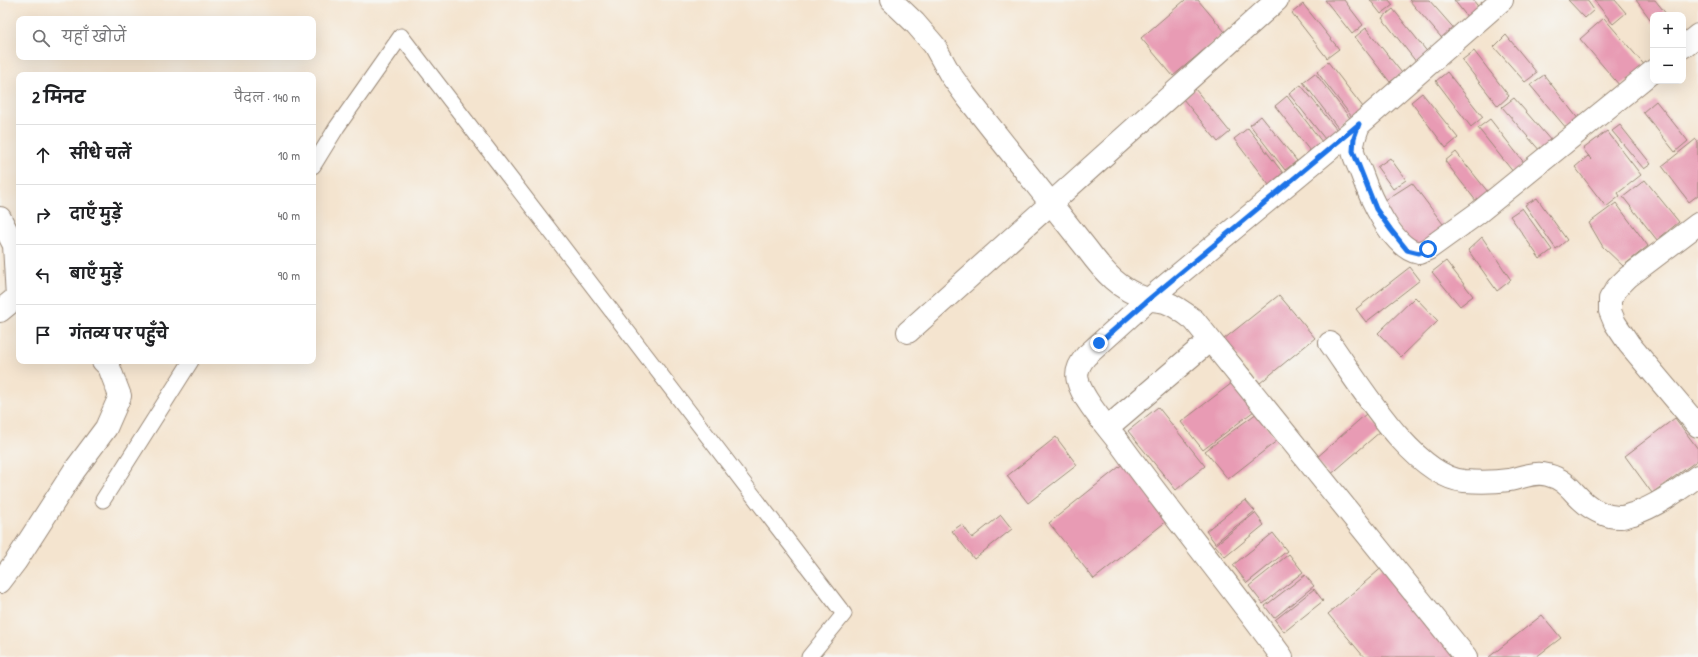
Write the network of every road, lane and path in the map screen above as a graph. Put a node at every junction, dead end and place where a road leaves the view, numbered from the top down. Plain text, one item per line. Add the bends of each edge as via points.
1 (890, 0) edge
2 (1276, 0) edge
3 (1502, 0) edge
4 (1698, 35) edge
5 (1686, 45) edge
6 (1650, 73) edge
7 (1359, 124) junction
8 (316, 161) edge
9 (1051, 203) junction
10 (0, 218) edge
11 (1698, 224) edge
12 (16, 272) edge
13 (16, 299) edge
14 (1148, 300) junction
15 (0, 311) edge
16 (908, 332) dead end
17 (1210, 340) junction
18 (1330, 343) dead end
19 (106, 364) edge
20 (189, 364) edge
21 (1698, 426) edge
22 (1108, 428) junction
23 (1698, 476) edge
24 (103, 500) dead end
25 (0, 582) edge
26 (809, 657) edge
27 (1282, 657) edge
28 (1466, 657) edge

1 - 9 street via 934,45 966,96
2 - 9 street
3 - 7 street
4 - 5 street
6 - 7 street via 1478,213 1419,253 1407,250 1376,209 1353,151
7 - 14 street
8 - 26 lane via 400,36 844,614
9 - 14 street via 1105,273 1117,284
9 - 16 street
10 - 12 street via 14,245
11 - 21 street via 1628,277 1610,299 1610,311 1615,323 1629,344
13 - 15 street
14 - 17 street via 1164,302 1178,308 1194,320
14 - 22 street via 1086,356 1078,367 1077,380
17 - 22 street
17 - 28 street
18 - 23 street via 1397,436 1437,472 1462,481 1487,482 1545,474 1559,478 1586,503 1603,514 1621,518 1662,501
19 - 25 street via 120,396 106,428
20 - 24 lane
22 - 27 street

